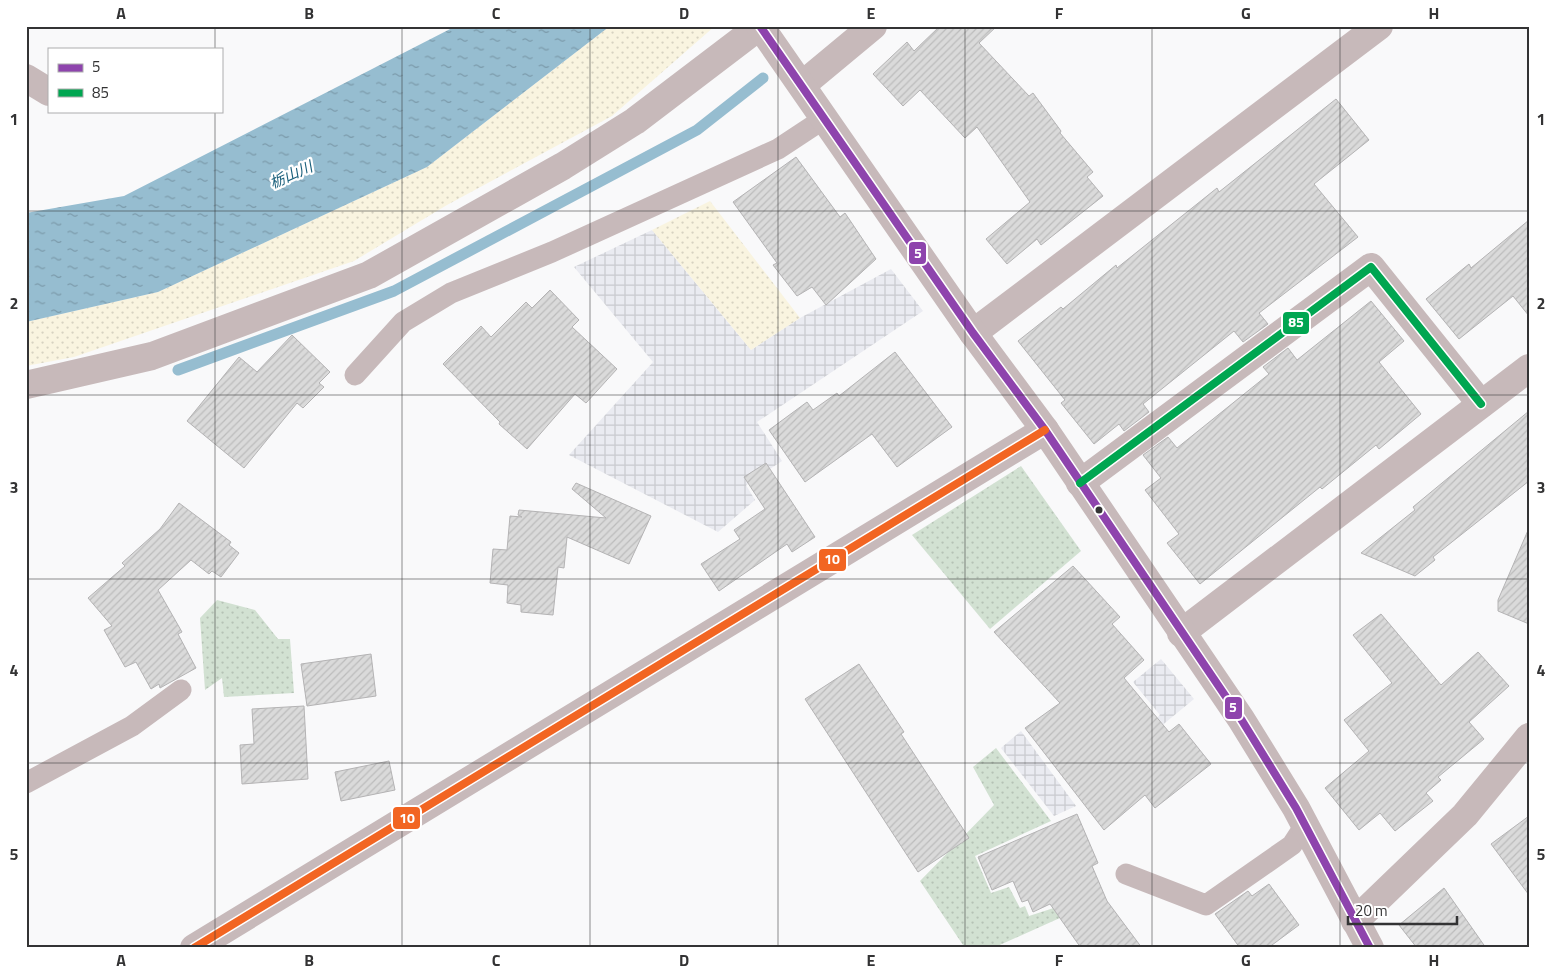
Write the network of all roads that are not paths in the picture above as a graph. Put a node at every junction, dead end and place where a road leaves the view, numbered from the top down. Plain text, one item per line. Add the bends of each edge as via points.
1 (760, 26) edge
2 (874, 26) edge
3 (1379, 26) edge
4 (26, 78) edge
5 (802, 85) junction
6 (48, 91) edge
7 (825, 118) junction
8 (973, 333) junction
9 (1529, 368) edge
10 (355, 375) dead end
11 (26, 385) edge
12 (1481, 404) junction
13 (1045, 430) junction
14 (1080, 483) junction
15 (1180, 633) junction
16 (181, 690) dead end
17 (1529, 737) edge
18 (26, 783) edge
19 (1305, 825) junction
20 (1126, 874) dead end
21 (1360, 938) edge
22 (194, 948) edge

1 - 5 street
1 - 11 street via 635,121 563,166 369,275 152,356
2 - 5 street
3 - 8 street
4 - 6 street
5 - 7 street
7 - 8 street
7 - 10 lane via 778,149 552,252 451,294 403,322
8 - 13 street
9 - 12 street
12 - 14 street via 1371,267
12 - 15 street
13 - 14 street
13 - 22 street
14 - 15 street
15 - 19 street via 1240,719
16 - 18 lane via 132,726
17 - 21 street
19 - 20 lane via 1292,845 1206,905
19 - 21 street

